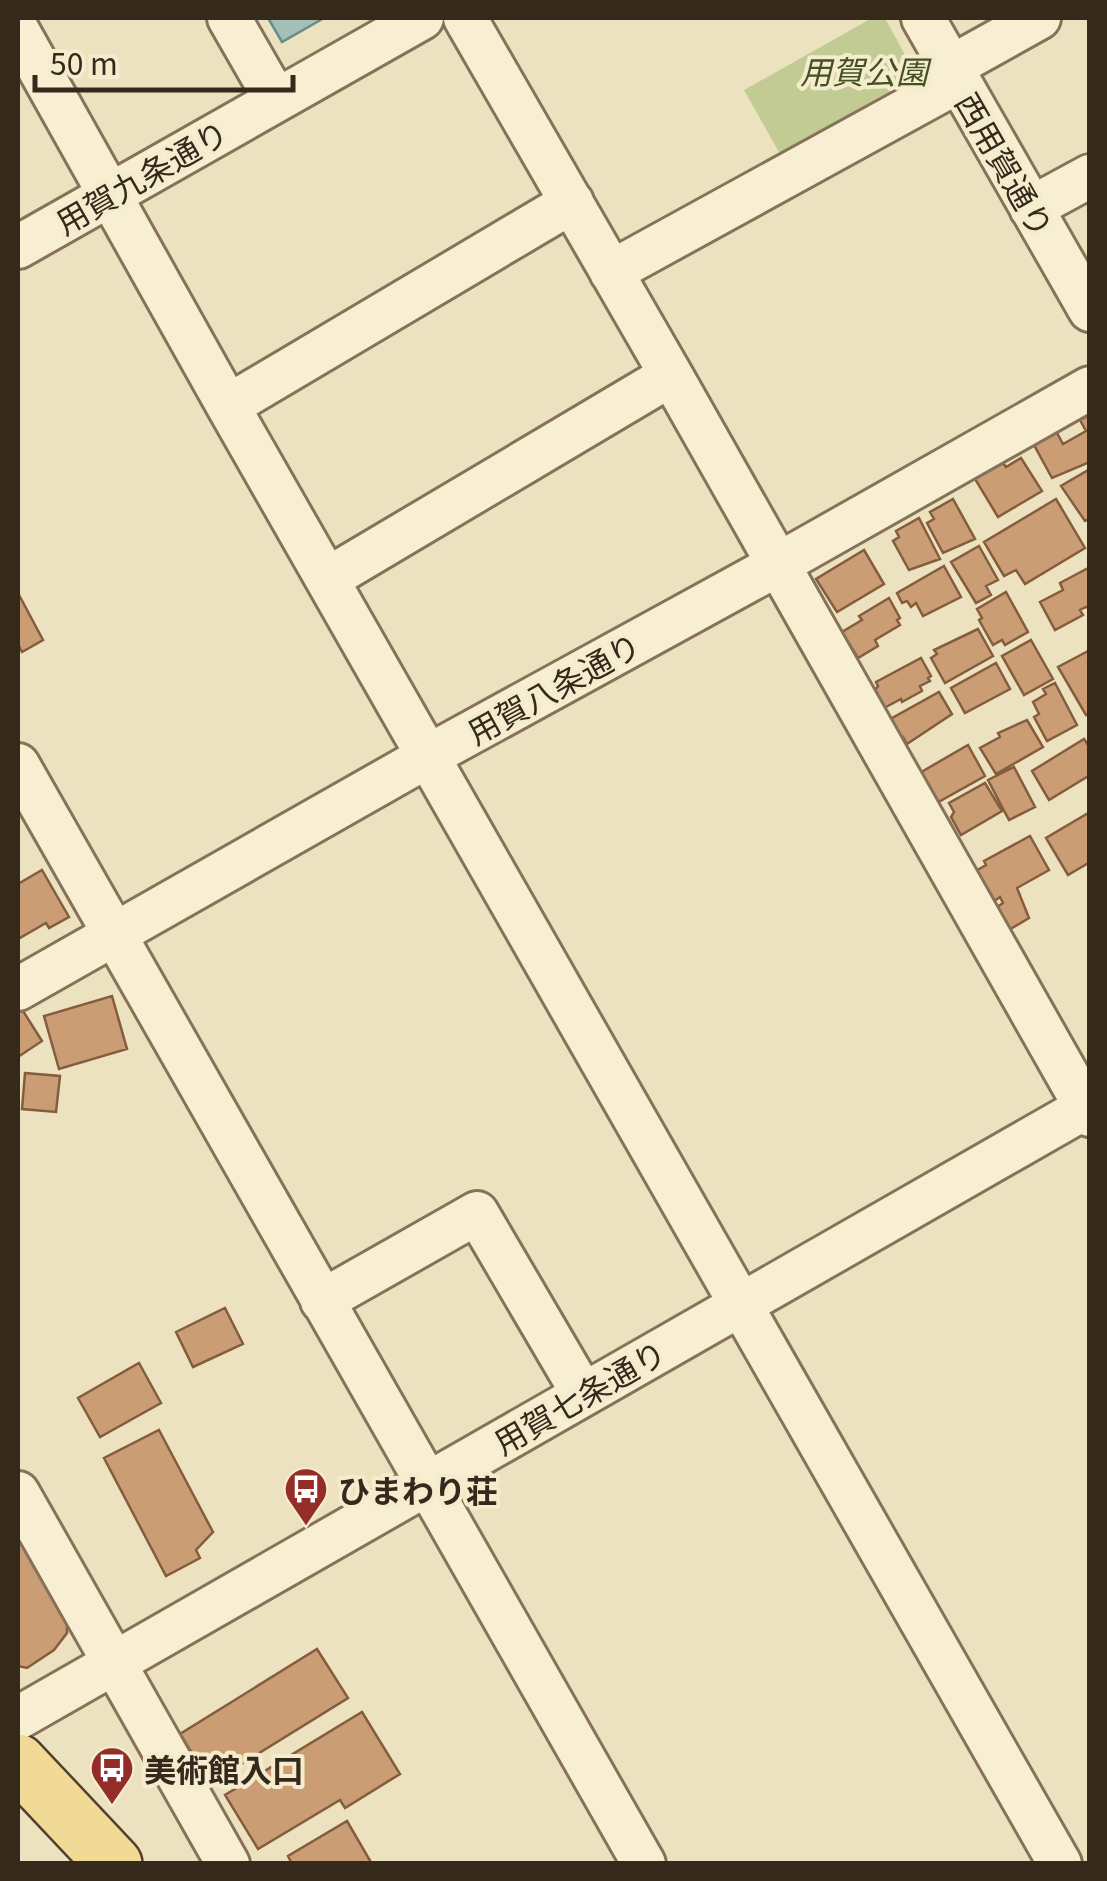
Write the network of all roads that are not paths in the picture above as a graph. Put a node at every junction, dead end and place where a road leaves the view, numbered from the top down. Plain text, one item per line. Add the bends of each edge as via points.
1 (229, 18) edge
2 (422, 18) edge
3 (464, 18) edge
4 (923, 18) edge
5 (1040, 18) edge
6 (18, 31) edge
7 (955, 74) junction
8 (274, 98) junction
9 (1090, 176) edge
10 (110, 194) junction
11 (572, 202) junction
12 (1031, 208) junction
13 (18, 247) edge
14 (611, 272) junction
15 (1090, 310) edge
16 (671, 374) junction
17 (1090, 388) edge
18 (228, 406) junction
19 (777, 565) junction
20 (329, 578) junction
21 (430, 754) junction
22 (18, 765) edge
23 (114, 934) junction
24 (18, 989) edge
25 (1088, 1109) edge
26 (322, 1301) junction
27 (740, 1304) junction
28 (582, 1394) junction
29 (426, 1484) junction
30 (18, 1494) edge
31 (114, 1662) junction
32 (18, 1718) edge
33 (18, 1762) edge
34 (114, 1864) edge
35 (228, 1864) edge
36 (644, 1864) edge
37 (1060, 1864) edge

1 - 8 street
2 - 8 street, 用賀九条通り
3 - 11 street
4 - 7 street, 西用賀通り
5 - 7 street
6 - 10 street
7 - 12 street, 西用賀通り
7 - 14 street
8 - 10 street, 用賀九条通り
9 - 12 street
10 - 13 street, 用賀九条通り
10 - 18 street
11 - 14 street
11 - 18 street
12 - 15 street, 西用賀通り
14 - 16 street
16 - 19 street
16 - 20 street
17 - 19 street, 用賀八条通り
18 - 20 street
19 - 21 street, 用賀八条通り
19 - 25 street
20 - 21 street
21 - 23 street, 用賀八条通り
21 - 27 street
22 - 23 street
23 - 24 street, 用賀八条通り
23 - 26 street
25 - 27 street, 用賀七条通り
26 - 28 street via 477,1213
26 - 29 street
27 - 28 street, 用賀七条通り
27 - 37 street
28 - 29 street, 用賀七条通り
29 - 31 street, 用賀七条通り
29 - 36 street
30 - 31 street
31 - 32 street, 用賀七条通り
31 - 35 street
33 - 34 main road

